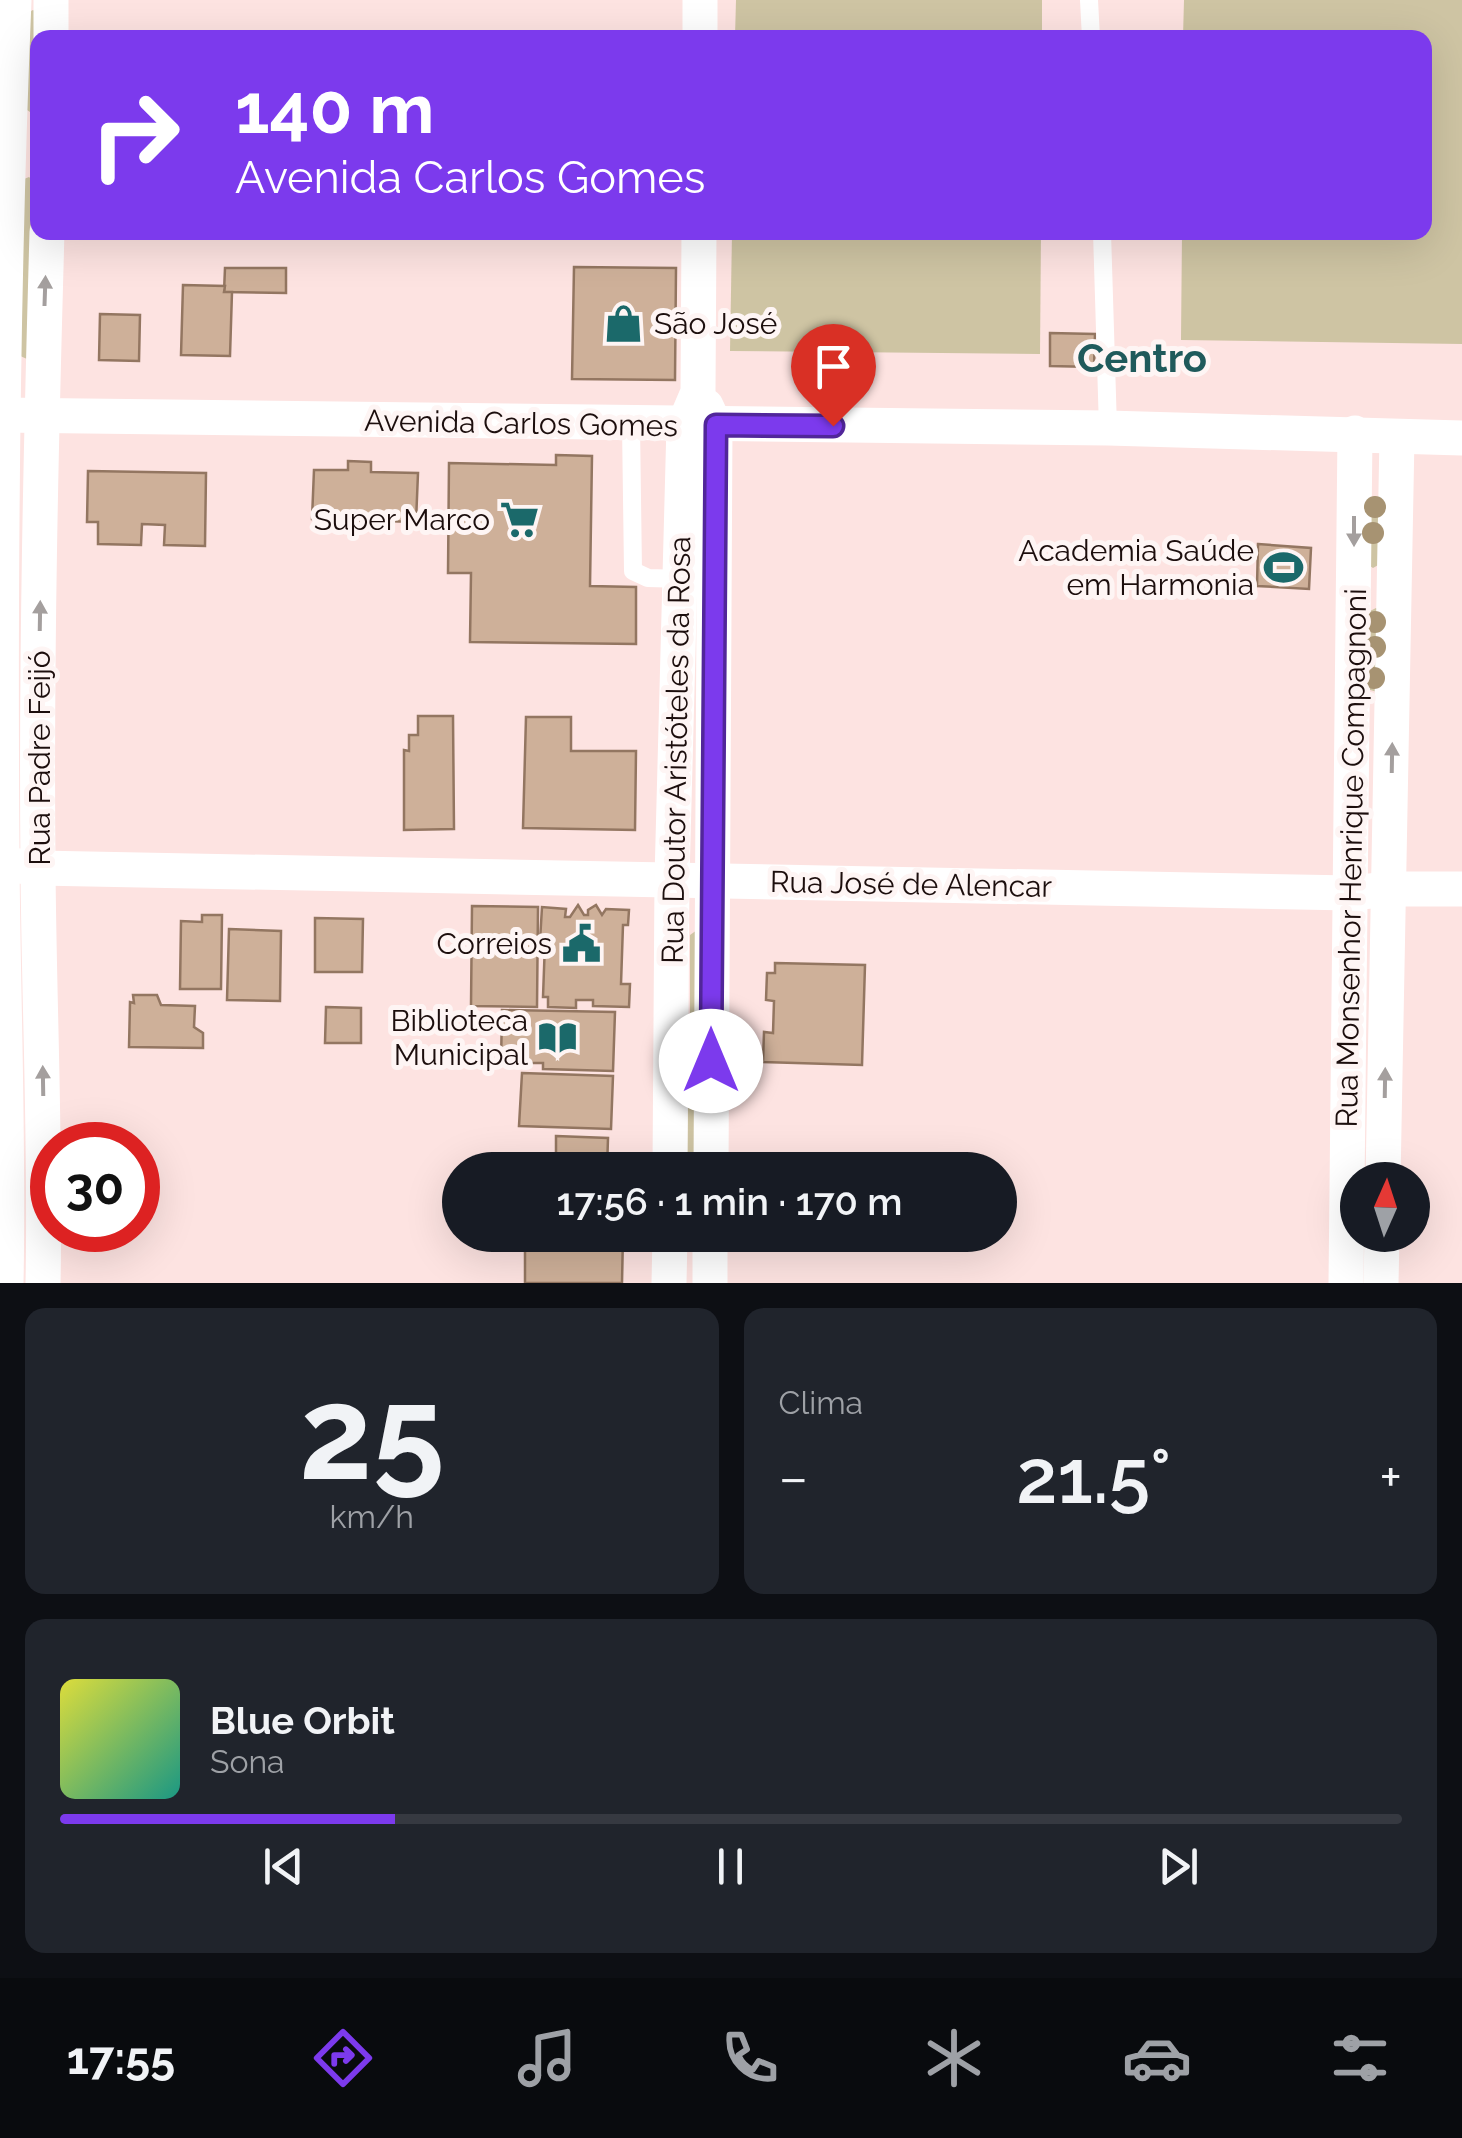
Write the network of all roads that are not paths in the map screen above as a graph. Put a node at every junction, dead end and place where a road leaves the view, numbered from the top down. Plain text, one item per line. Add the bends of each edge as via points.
1 (14, 0) edge
2 (52, 0) edge
3 (700, 0) edge
4 (1089, 0) edge
5 (51, 30) edge
6 (700, 30) edge
7 (1091, 30) edge
8 (23, 143) edge
9 (47, 240) edge
10 (699, 240) edge
11 (1102, 240) edge
12 (1, 415) edge
13 (42, 416) junction
14 (631, 424) junction
15 (700, 425) junction
16 (1108, 428) junction
17 (1354, 434) junction
18 (1397, 437) junction
19 (1462, 438) edge
20 (697, 579) junction
21 (2, 688) edge
22 (39, 688) junction
23 (1, 864) edge
24 (38, 868) junction
25 (672, 878) junction
26 (712, 880) junction
27 (1390, 889) junction
28 (1462, 890) edge
29 (1352, 893) junction
30 (44, 1122) edge
31 (670, 1152) edge
32 (711, 1152) edge
33 (1352, 1162) edge
34 (1384, 1162) edge
35 (8, 1182) junction
36 (30, 1183) edge
37 (44, 1252) edge
38 (670, 1252) edge
39 (710, 1252) edge
40 (1348, 1252) edge
41 (1382, 1252) edge
42 (6, 1283) edge
43 (43, 1283) edge
44 (669, 1283) edge
45 (710, 1283) edge
46 (1346, 1283) edge
47 (1382, 1283) edge

1 - 8 street, Rua Padre Feijó
2 - 5 street
3 - 6 street
4 - 7 lane
8 - 12 street, Rua Padre Feijó
13 -> 9 street, Rua Padre Feijó
10 - 15 street, Rua Doutor Aristóteles da Rosa
11 - 16 lane
12 - 13 street, Avenida Carlos Gomes
12 - 21 street, Rua Padre Feijó
13 - 14 street, Avenida Carlos Gomes
22 -> 13 street, Rua Padre Feijó
14 - 15 street, Avenida Carlos Gomes
14 - 20 lane via 633,571 648,578
15 - 16 street, Avenida Carlos Gomes
15 - 20 street, Rua Doutor Aristóteles da Rosa
16 - 17 street, Avenida Carlos Gomes
17 - 18 street, Avenida Carlos Gomes
17 -> 29 street, Rua Monsenhor Henrique Compagnoni
18 - 19 street, Avenida Carlos Gomes
27 -> 18 street, Rua Monsenhor Henrique Compagnoni
20 - 25 street, Rua Doutor Aristóteles da Rosa
20 - 26 street, Rua Doutor Aristóteles da Rosa
21 - 22 street
21 - 23 street, Rua Padre Feijó
22 - 24 street, Rua Padre Feijó
23 - 24 street, Rua José de Alencar
23 - 35 street, Rua Padre Feijó
24 - 25 street, Rua José de Alencar
30 -> 24 street, Rua Padre Feijó
25 - 26 street, Rua José de Alencar
25 - 31 street, Rua Doutor Aristóteles da Rosa
26 - 29 street, Rua José de Alencar
26 - 32 street, Rua Doutor Aristóteles da Rosa
27 - 28 street, Rua José de Alencar
27 - 29 street, Rua José de Alencar
34 -> 27 street, Rua Monsenhor Henrique Compagnoni
29 - 33 street, Rua Monsenhor Henrique Compagnoni
35 - 36 street
35 - 42 street, Rua Padre Feijó
37 - 43 street, Rua Padre Feijó
38 - 44 street
39 - 45 street
40 - 46 street, Rua Monsenhor Henrique Compagnoni
41 - 47 street

